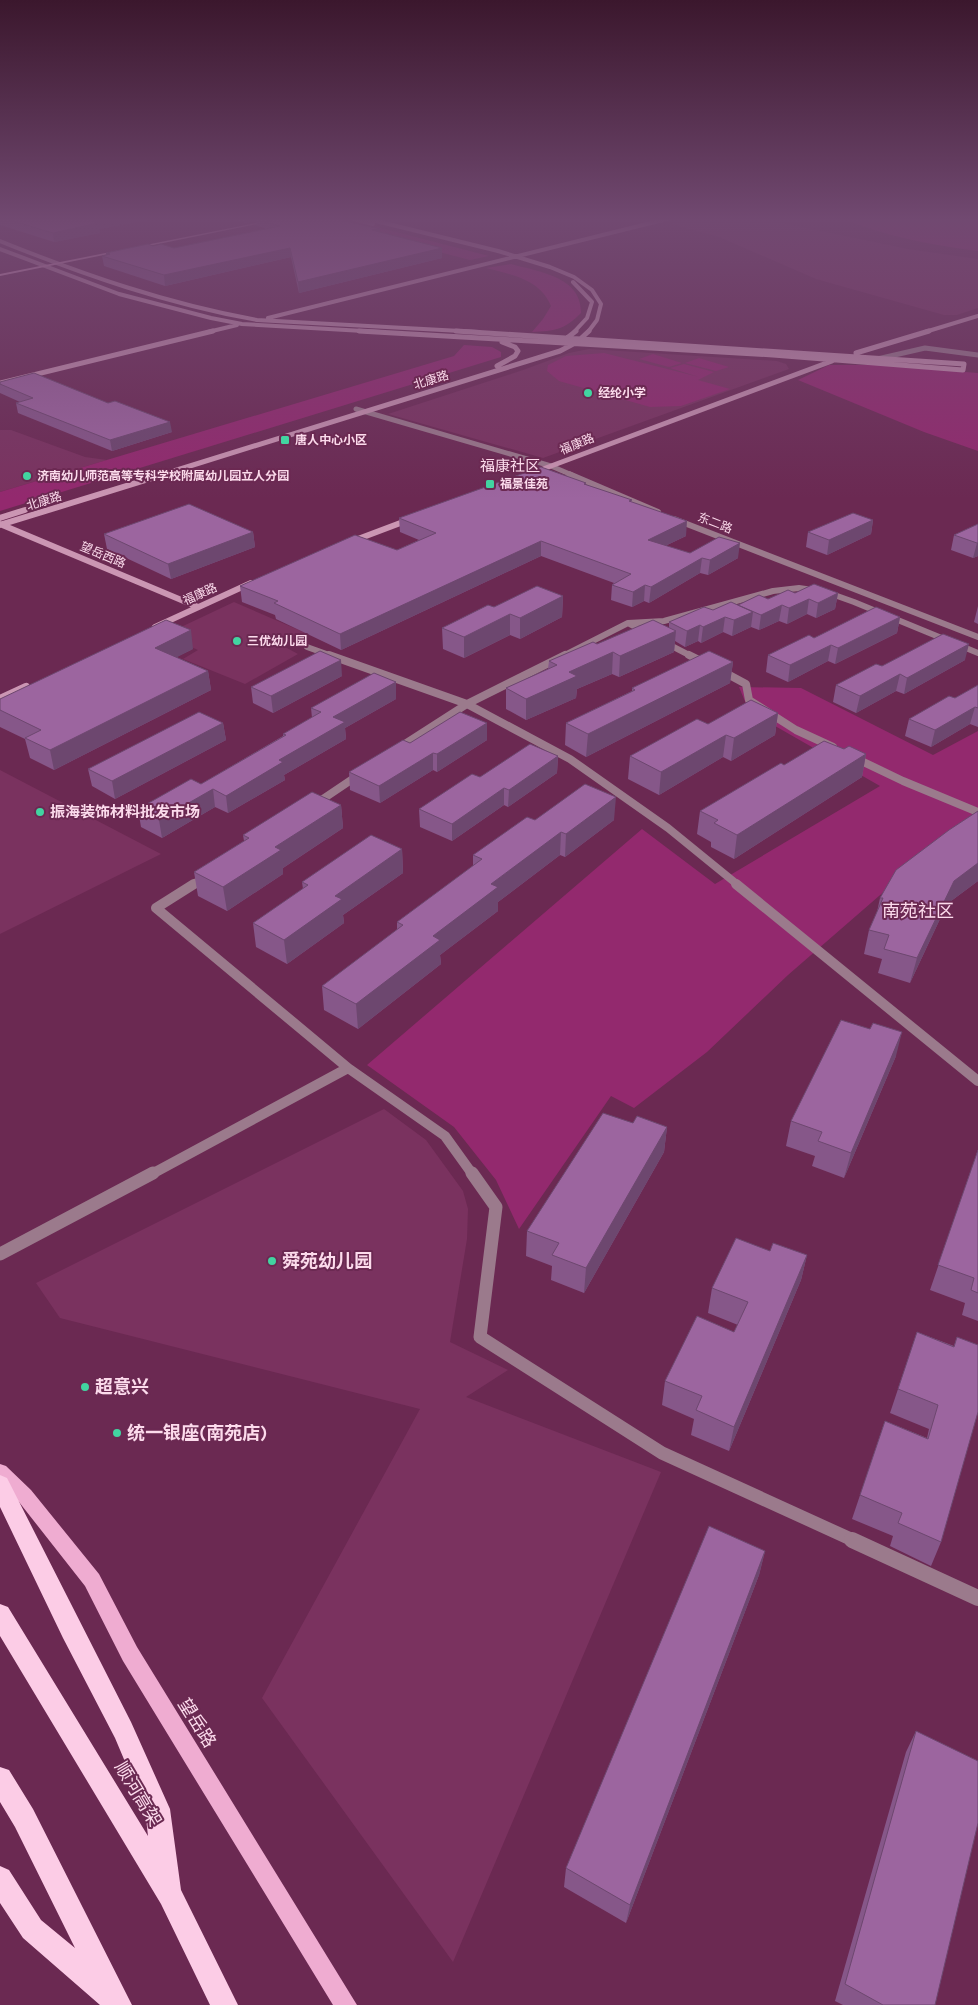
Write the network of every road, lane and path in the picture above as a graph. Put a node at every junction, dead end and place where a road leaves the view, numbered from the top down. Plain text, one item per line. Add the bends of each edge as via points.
1 (184, 313) edge
2 (218, 313) edge
3 (288, 313) edge
4 (591, 313) edge
5 (601, 313) edge
6 (978, 316) edge
7 (258, 320) junction
8 (242, 324) junction
9 (569, 337) junction
10 (487, 338) junction
11 (585, 338) junction
12 (561, 342) junction
13 (576, 343) junction
14 (773, 355) junction
15 (849, 355) junction
16 (978, 355) edge
17 (881, 358) junction
18 (836, 360) junction
19 (870, 362) junction
20 (495, 367) junction
21 (805, 372) junction
22 (0, 383) edge
23 (356, 409) junction
24 (364, 411) junction
25 (551, 466) junction
26 (526, 476) edge
27 (422, 515) edge
28 (0, 523) edge
29 (340, 546) edge
30 (259, 579) edge
31 (198, 606) junction
32 (628, 623) junction
33 (145, 631) edge
34 (978, 637) edge
35 (307, 647) dead end
36 (978, 653) edge
37 (30, 685) edge
38 (0, 699) edge
39 (467, 704) junction
40 (385, 758) edge
41 (369, 768) edge
42 (303, 811) edge
43 (978, 812) edge
44 (213, 871) edge
45 (348, 1068) junction
46 (978, 1081) edge
47 (0, 1254) edge
48 (0, 1472) edge
49 (0, 1485) edge
50 (978, 1598) edge
51 (0, 1615) edge
52 (0, 1779) edge
53 (0, 1879) edge
54 (170, 1895) junction
55 (116, 2002) edge
56 (224, 2005) edge
57 (346, 2005) edge

1 - 8 street
2 - 7 street
3 - 7 street
4 - 9 street, 北康路
5 - 11 street, 北康路
6 - 15 street, 福康路
7 - 8 street
7 - 9 street
8 - 10 street
8 - 22 street
9 - 11 street
9 - 12 street, 北康路
10 - 12 street
10 - 20 street via 515,347 518,352
11 - 13 street, 北康路
11 - 15 street
12 - 13 street
12 - 20 street, 北康路
13 - 14 street
13 - 24 street, 北康路
14 - 18 street
14 - 21 street via 792,360
15 - 17 street
15 - 18 street, 福康路
16 - 17 street via 925,348
17 - 19 street
17 - 19 street via 964,364 963,370
18 - 19 street
18 - 21 street, 福康路
20 - 23 street, 北康路
21 - 25 street, 福康路
23 - 24 street, 东二路
23 - 28 street, 北康路
24 - 25 street, 东二路
24 - 28 street, 北康路
25 - 26 street, 福康路
25 - 34 street, 东二路 via 664,515
27 - 29 street
28 - 31 street, 望岳西路
30 - 31 street, 福康路
31 - 33 street, 福康路
32 - 36 street via 664,621 773,591 799,588 826,592 854,602
32 - 39 street
32 - 43 street via 746,684 749,700 796,730 903,781
35 - 39 street
37 - 38 street
39 - 40 street
39 - 46 street via 570,759 668,828
41 - 42 street
44 - 45 street via 156,908
45 - 47 street
45 - 50 street via 445,1136 496,1206 480,1337 662,1453
48 - 57 main road, 望岳路 via 25,1496 92,1580 130,1654
49 - 54 highway via 123,1730 157,1809
51 - 54 highway, 顺河高架
52 - 55 highway via 24,1818
53 - 55 highway via 32,1928
54 - 56 highway, 顺河高架

